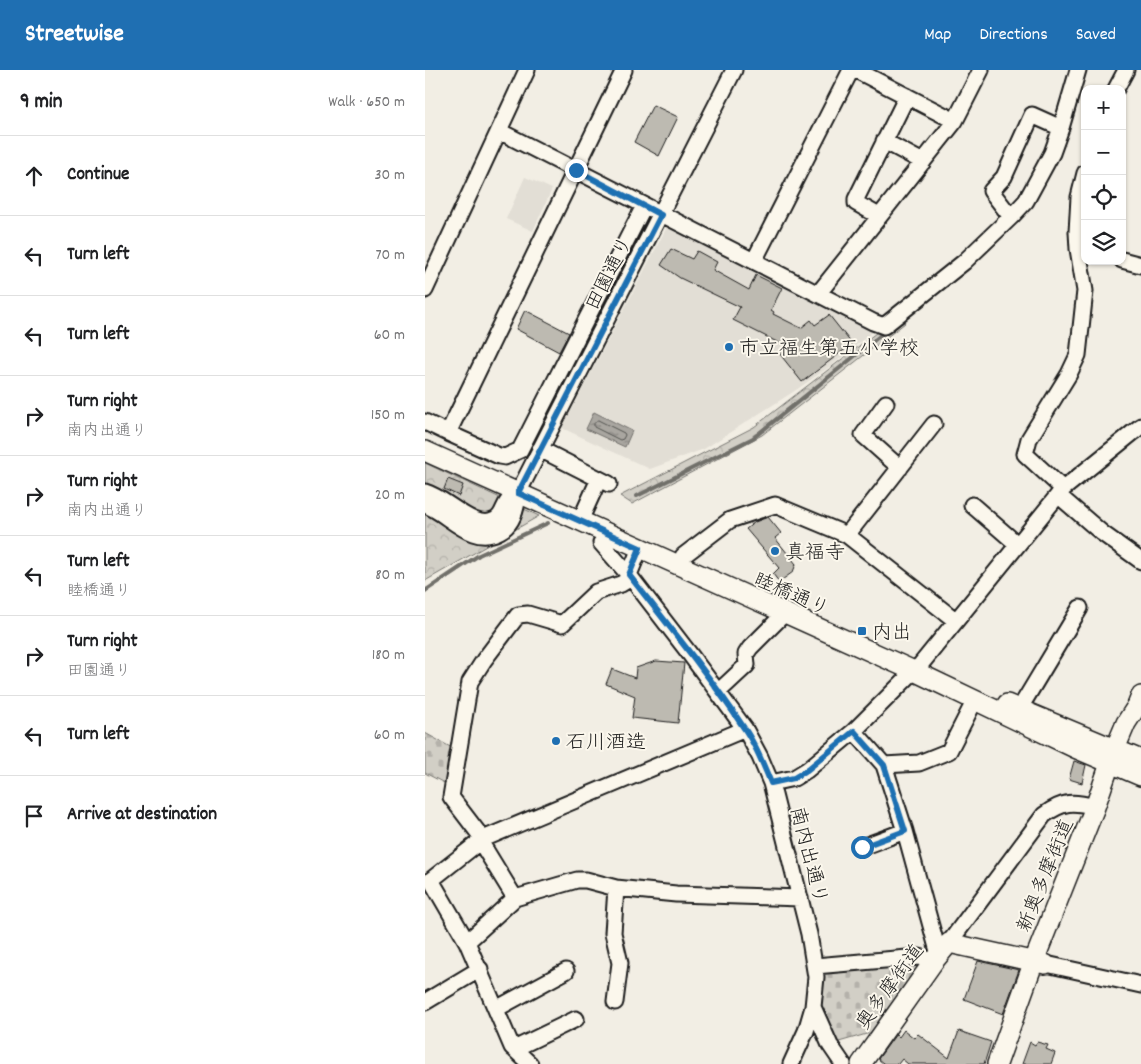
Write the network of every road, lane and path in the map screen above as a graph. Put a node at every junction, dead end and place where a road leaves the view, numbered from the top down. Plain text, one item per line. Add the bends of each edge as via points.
1 (527, 70) edge
2 (624, 70) edge
3 (734, 70) edge
4 (851, 70) edge
5 (856, 70) edge
6 (981, 70) edge
7 (1077, 70) edge
8 (1126, 70) edge
9 (1118, 85) edge
10 (907, 96) junction
11 (955, 121) junction
12 (1061, 128) junction
13 (499, 131) junction
14 (884, 141) junction
15 (923, 162) junction
16 (576, 170) junction
17 (1084, 175) edge
18 (644, 206) junction
19 (661, 215) junction
20 (879, 216) junction
21 (1011, 217) junction
22 (1081, 250) edge
23 (754, 261) junction
24 (1126, 261) edge
25 (1082, 265) edge
26 (1141, 265) edge
27 (425, 290) edge
28 (818, 294) junction
29 (886, 403) dead end
30 (425, 422) edge
31 (934, 424) dead end
32 (1141, 426) edge
33 (448, 433) junction
34 (425, 440) edge
35 (539, 450) junction
36 (425, 451) edge
37 (900, 468) junction
38 (520, 489) junction
39 (425, 492) edge
40 (1061, 492) junction
41 (425, 505) edge
42 (972, 505) dead end
43 (584, 512) junction
44 (847, 535) junction
45 (601, 543) dead end
46 (1017, 544) junction
47 (640, 548) junction
48 (683, 556) junction
49 (1141, 561) edge
50 (629, 575) junction
51 (1080, 608) dead end
52 (784, 614) junction
53 (955, 620) junction
54 (917, 668) junction
55 (719, 692) junction
56 (975, 700) junction
57 (1139, 701) edge
58 (1017, 714) junction
59 (745, 729) junction
60 (854, 731) junction
61 (1123, 759) edge
62 (884, 765) junction
63 (1141, 776) edge
64 (771, 783) junction
65 (1095, 807) junction
66 (905, 831) junction
67 (481, 840) junction
68 (862, 847) dead end
69 (428, 880) edge
70 (616, 888) junction
71 (515, 898) junction
72 (800, 898) junction
73 (467, 942) junction
74 (941, 953) junction
75 (1040, 963) junction
76 (815, 966) junction
77 (480, 969) junction
78 (566, 971) dead end
79 (1141, 985) edge
80 (425, 1002) edge
81 (615, 1002) dead end
82 (813, 1007) junction
83 (496, 1010) junction
84 (575, 1019) dead end
85 (514, 1049) junction
86 (530, 1064) edge
87 (791, 1064) edge
88 (843, 1064) edge
89 (861, 1064) edge
90 (997, 1064) edge
91 (1010, 1064) edge

1 - 13 street
2 - 16 street
3 - 19 street, 田園通り
4 - 23 street
5 - 10 street
6 - 11 street
7 - 12 street
8 - 9 street
10 - 11 street
10 - 14 street
11 - 15 street
12 - 21 street via 1027,201
12 - 21 street via 1032,114 1004,177 991,191
13 - 16 street
13 - 27 street
14 - 15 street
14 - 20 street via 856,199 856,203
15 - 20 street
16 - 18 street
16 - 33 street
17 - 22 street via 1079,197 1077,232
18 - 19 street
18 - 33 street via 520,450 505,457 499,456
19 - 23 street
19 - 35 street, 田園通り
20 - 28 street
21 - 28 street via 963,262 883,326
23 - 28 street
24 - 26 street
25 - 40 street via 1085,292 1078,355 1029,439 1025,454
29 - 37 street via 863,436
30 - 33 street
31 - 37 street
32 - 40 street
34 - 38 main road, 睦橋通り
35 - 38 street, 田園通り
35 - 43 street via 604,481
36 - 38 main road, 睦橋通り
37 - 44 street
38 - 39 street via 508,501 499,518 482,524
38 - 41 street via 509,523 490,535 473,534
38 - 43 main road, 睦橋通り
38 - 47 main road, 睦橋通り
40 - 46 street
40 - 49 street via 1102,533
42 - 46 street
43 - 48 main road, 睦橋通り
44 - 48 street via 775,505 729,520
44 - 53 street
45 - 50 street, 南内出通り
46 - 53 street
47 - 50 street
47 - 52 main road, 睦橋通り
48 - 54 main road, 睦橋通り
50 - 55 street, 南内出通り
50 - 67 street via 621,584 596,592 562,624 528,614 518,615 470,682 451,797
51 - 58 street
52 - 54 main road, 睦橋通り
52 - 55 street via 750,648 746,654 747,665
53 - 54 street
54 - 56 main road, 睦橋通り
54 - 58 main road, 睦橋通り
54 - 60 street
55 - 59 street, 南内出通り
56 - 58 main road, 睦橋通り
56 - 62 street via 949,751 919,763
57 - 61 main road, 新奥多摩街道 via 1126,723
58 - 61 main road, 睦橋通り
59 - 64 street, 南内出通り
59 - 67 street
60 - 62 street
60 - 64 street via 807,770 794,778
61 - 63 main road, 睦橋通り
61 - 65 main road, 新奥多摩街道
61 - 75 main road, 新奥多摩街道
62 - 66 street
64 - 72 street, 南内出通り
65 - 74 street via 1079,803 1057,806 1045,815
65 - 75 main road, 新奥多摩街道
66 - 68 street
66 - 74 street
67 - 69 street
67 - 71 street
69 - 73 street
70 - 71 street via 577,880
70 - 72 street via 676,894
70 - 81 street via 613,933 619,963
71 - 73 street
72 - 76 street, 南内出通り
73 - 77 street
74 - 75 main road, 奥多摩街道
74 - 76 street
74 - 89 main road, 奥多摩街道
75 - 79 street
75 - 90 main road, 新奥多摩街道
75 - 91 main road, 新奥多摩街道
76 - 82 street, 南内出通り
77 - 80 street
77 - 83 street
78 - 83 street
82 - 87 street, 南内出通り
82 - 88 street via 830,1045
83 - 85 street
84 - 85 street
85 - 86 street

